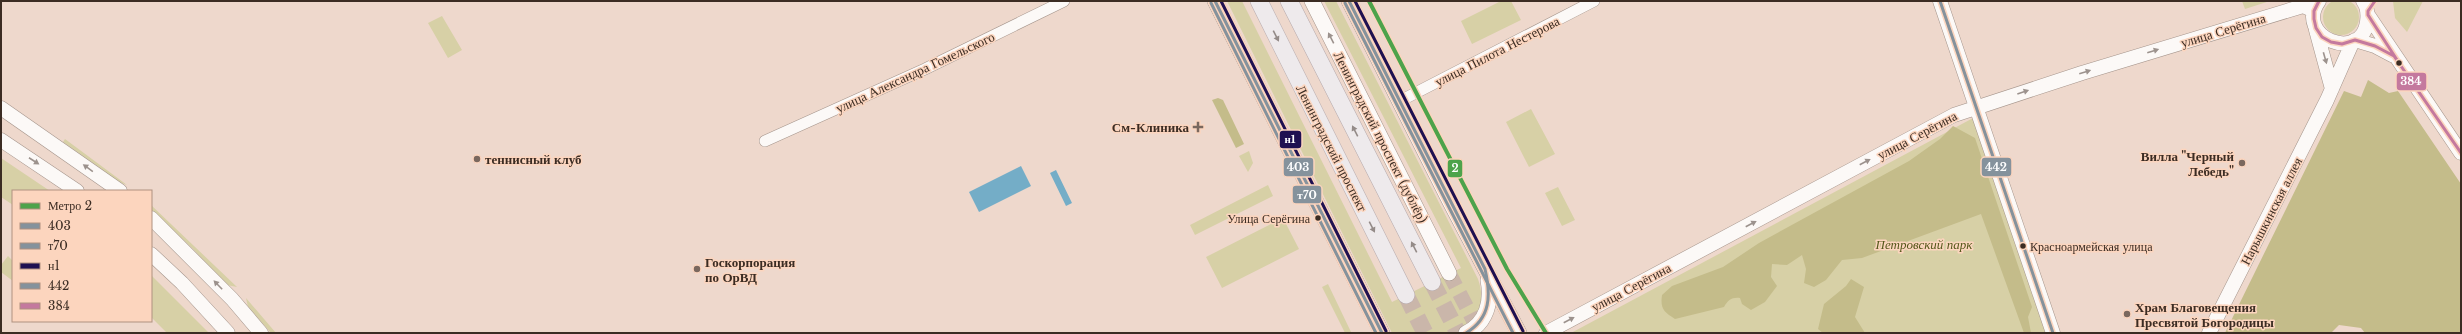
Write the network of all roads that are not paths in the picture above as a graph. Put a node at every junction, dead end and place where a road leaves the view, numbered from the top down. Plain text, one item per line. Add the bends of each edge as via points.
1 (1064, 1) edge
2 (1216, 1) edge
3 (1259, 1) edge
4 (1289, 1) edge
5 (1312, 1) edge
6 (1349, 1) edge
7 (1594, 1) edge
8 (1940, 1) edge
9 (2316, 6) edge
10 (2368, 7) edge
11 (2316, 28) junction
12 (2354, 41) junction
13 (2394, 56) junction
14 (2332, 89) junction
15 (1400, 101) junction
16 (1975, 106) junction
17 (1, 108) edge
18 (1, 140) edge
19 (765, 141) dead end
20 (2461, 152) edge
21 (76, 190) edge
22 (119, 190) edge
23 (152, 219) edge
24 (152, 255) edge
25 (1486, 269) junction
26 (1449, 273) tunnel mouth
27 (1432, 282) tunnel mouth
28 (1406, 295) tunnel mouth
29 (1380, 330) edge
30 (228, 333) edge
31 (261, 333) edge
32 (1466, 333) edge
33 (1519, 333) edge
34 (1546, 333) edge
35 (2053, 333) edge
36 (2209, 333) edge

1 - 19 street, улица Александра Гомельского via 924,69
2 - 29 main road
3 -> 28 main road, Ленинградский проспект
27 -> 4 main road
26 -> 5 main road, Ленинградский проспект (дублёр)
6 - 15 main road
7 - 15 street, улица Пилота Нестерова
8 - 16 street
9 - 11 street
16 -> 9 street, улица Серёгина via 2303,6
10 - 12 street, Нарышкинская аллея via 2366,26
10 - 13 street
11 - 12 street via 2322,37 2331,42 2342,44
11 -> 14 street
12 - 13 street via 2375,46
12 - 14 street, Нарышкинская аллея
13 - 20 street
14 - 36 street, Нарышкинская аллея
15 - 25 main road
34 -> 16 street, улица Серёгина
16 - 35 street
22 -> 17 street
18 -> 21 street
31 -> 23 street
24 - 30 street
25 - 32 main road via 1490,294 1488,309 1478,325
25 - 33 main road

